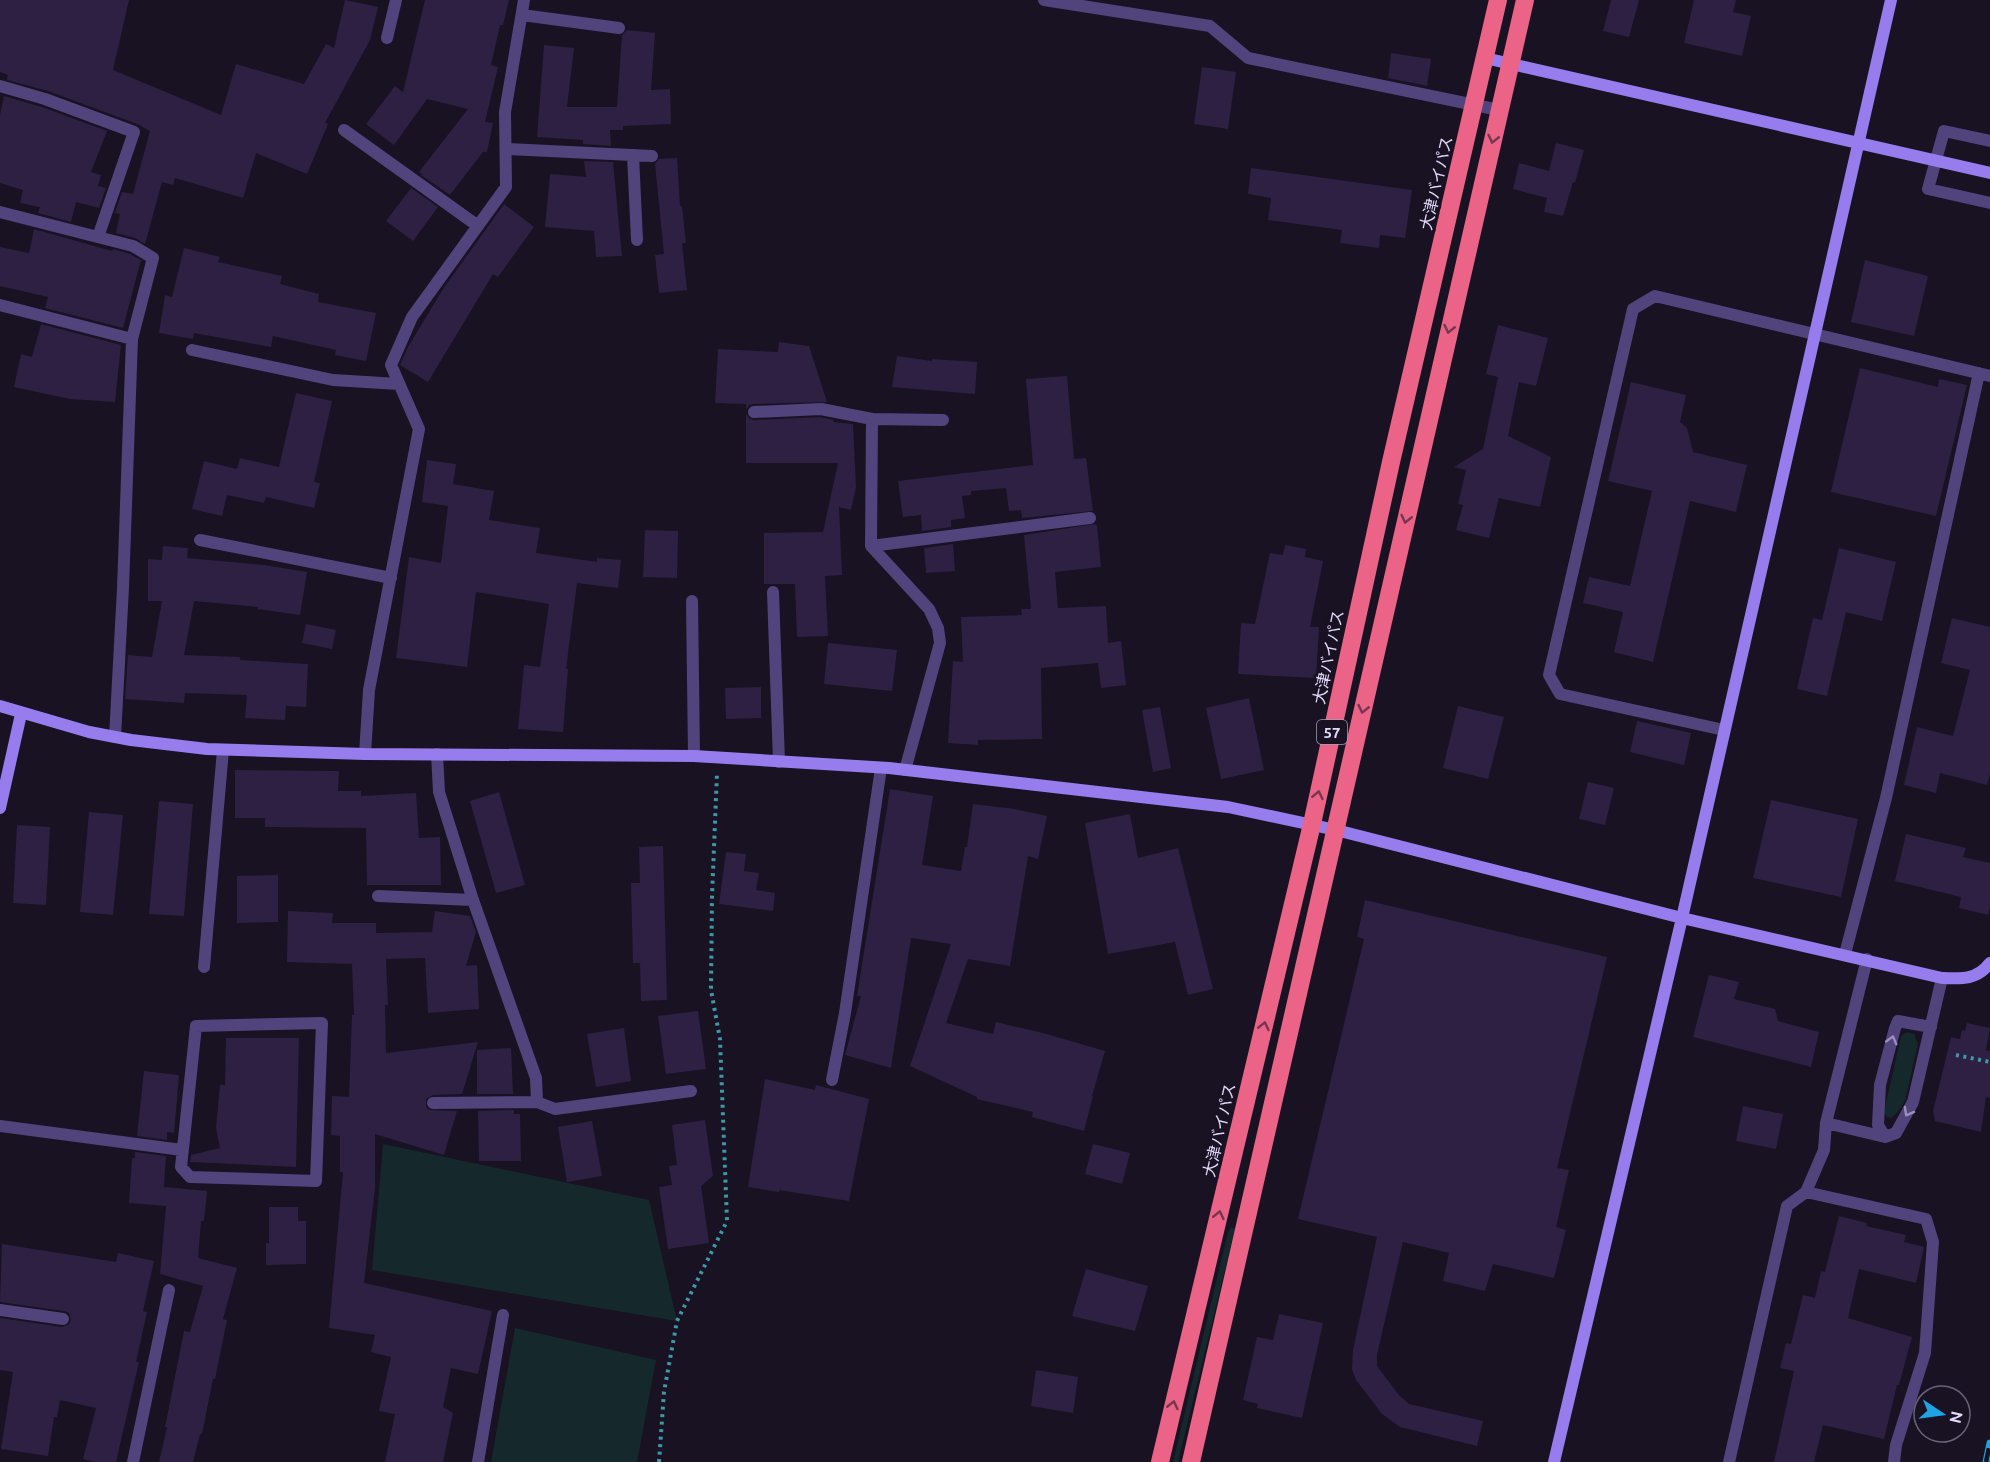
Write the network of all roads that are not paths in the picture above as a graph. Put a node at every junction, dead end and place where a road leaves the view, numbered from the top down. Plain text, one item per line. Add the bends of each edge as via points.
1 (396, 0) edge
2 (524, 0) edge
3 (1044, 0) edge
4 (1498, 0) edge
5 (1525, 0) edge
6 (1891, 0) edge
7 (522, 15) junction
8 (620, 28) dead end
9 (387, 38) dead end
10 (1485, 58) junction
11 (1510, 64) junction
12 (0, 86) edge
13 (1474, 105) junction
14 (1499, 110) junction
15 (344, 130) dead end
16 (1990, 141) edge
17 (1858, 143) junction
18 (506, 149) junction
19 (633, 155) junction
20 (652, 156) dead end
21 (1936, 162) junction
22 (1990, 173) edge
23 (1990, 203) edge
24 (0, 212) edge
25 (478, 226) junction
26 (98, 237) junction
27 (637, 240) dead end
28 (0, 305) edge
29 (1814, 334) junction
30 (132, 339) junction
31 (192, 350) dead end
32 (1985, 374) edge
33 (399, 384) junction
34 (754, 412) dead end
35 (872, 419) junction
36 (943, 420) dead end
37 (1090, 518) dead end
38 (200, 540) dead end
39 (871, 546) junction
40 (391, 578) junction
41 (773, 592) dead end
42 (692, 601) dead end
43 (0, 706) edge
44 (21, 714) junction
45 (1724, 730) junction
46 (115, 737) junction
47 (223, 750) junction
48 (365, 754) junction
49 (437, 754) junction
50 (694, 756) junction
51 (779, 762) junction
52 (881, 768) junction
53 (905, 770) junction
54 (0, 807) edge
55 (1312, 824) junction
56 (1336, 830) junction
57 (378, 896) dead end
58 (473, 900) junction
59 (1682, 918) junction
60 (1845, 954) junction
61 (1867, 959) junction
62 (1990, 963) edge
63 (204, 967) dead end
64 (1942, 978) junction
65 (1931, 1027) junction
66 (832, 1080) dead end
67 (691, 1091) dead end
68 (537, 1102) junction
69 (433, 1104) dead end
70 (1826, 1124) junction
71 (0, 1126) edge
72 (1885, 1137) junction
73 (182, 1150) junction
74 (1806, 1192) junction
75 (169, 1290) dead end
76 (0, 1310) edge
77 (503, 1315) dead end
78 (63, 1318) dead end
79 (133, 1462) edge
80 (478, 1462) edge
81 (1160, 1462) edge
82 (1191, 1462) edge
83 (1554, 1462) edge
84 (1729, 1462) edge
85 (1894, 1462) edge

1 - 9 street
2 - 7 street
3 - 13 street via 1210,26 1248,58
4 - 10 highway, 大津バイパス / 57
5 - 11 highway, 57
6 - 17 street
7 - 8 street
7 - 18 street via 505,112
10 - 11 street
10 - 13 highway, 大津バイパス / 57
11 - 14 highway, 57
11 - 17 street
12 - 26 street via 134,132
13 - 14 street
55 -> 13 highway, 大津バイパス / 57
14 -> 56 highway, 57
15 - 25 street
16 - 21 street via 1944,131
17 - 21 street
17 - 29 street
18 - 19 street
18 - 25 street via 506,187
19 - 20 street
19 - 27 street
21 - 22 street
21 - 23 street via 1928,189
24 - 26 street
25 - 33 street via 412,317 390,365
26 - 30 street via 133,246 153,258
28 - 30 street
29 - 32 street
29 - 45 street
29 - 45 street via 1655,296 1633,309 1551,665 1549,675 1560,694
30 - 46 street
31 - 33 street via 333,380
32 - 60 street via 1885,803
33 - 40 street via 419,429
34 - 35 street via 821,410
35 - 36 street
35 - 39 street
37 - 39 street
38 - 40 street
39 - 53 street via 929,609 938,628 940,643
40 - 48 street via 369,690
41 - 51 street
42 - 50 street
43 - 44 street
44 - 46 street
44 - 54 street
45 - 59 street
46 - 47 street
47 - 48 street
47 - 63 street
48 - 49 street
49 - 50 street
49 - 58 street via 439,792
50 - 51 street
51 - 52 street
52 - 53 street
52 - 66 street
53 - 55 street via 1228,807
55 - 56 street
81 -> 55 highway, 大津バイパス / 57
56 - 59 street
56 - 82 highway, 57
57 - 58 street
58 - 68 street via 536,1078
59 - 60 street
59 - 83 street
60 - 61 street
61 - 64 street
61 - 70 street
62 - 64 street via 1983,972 1965,979
64 - 65 street
65 -> 72 street via 1913,1102 1896,1133
72 -> 65 street via 1878,1125 1880,1085 1895,1028 1898,1022 1905,1021
67 - 68 street via 555,1109
68 - 69 street
70 - 72 street
70 - 74 street via 1824,1150
71 - 73 street
73 - 73 street via 181,1167 190,1177 316,1181 322,1023 196,1026
74 - 84 street via 1787,1206
74 - 85 street via 1926,1219 1933,1242 1925,1353
75 - 79 street
76 - 78 street
77 - 80 street

